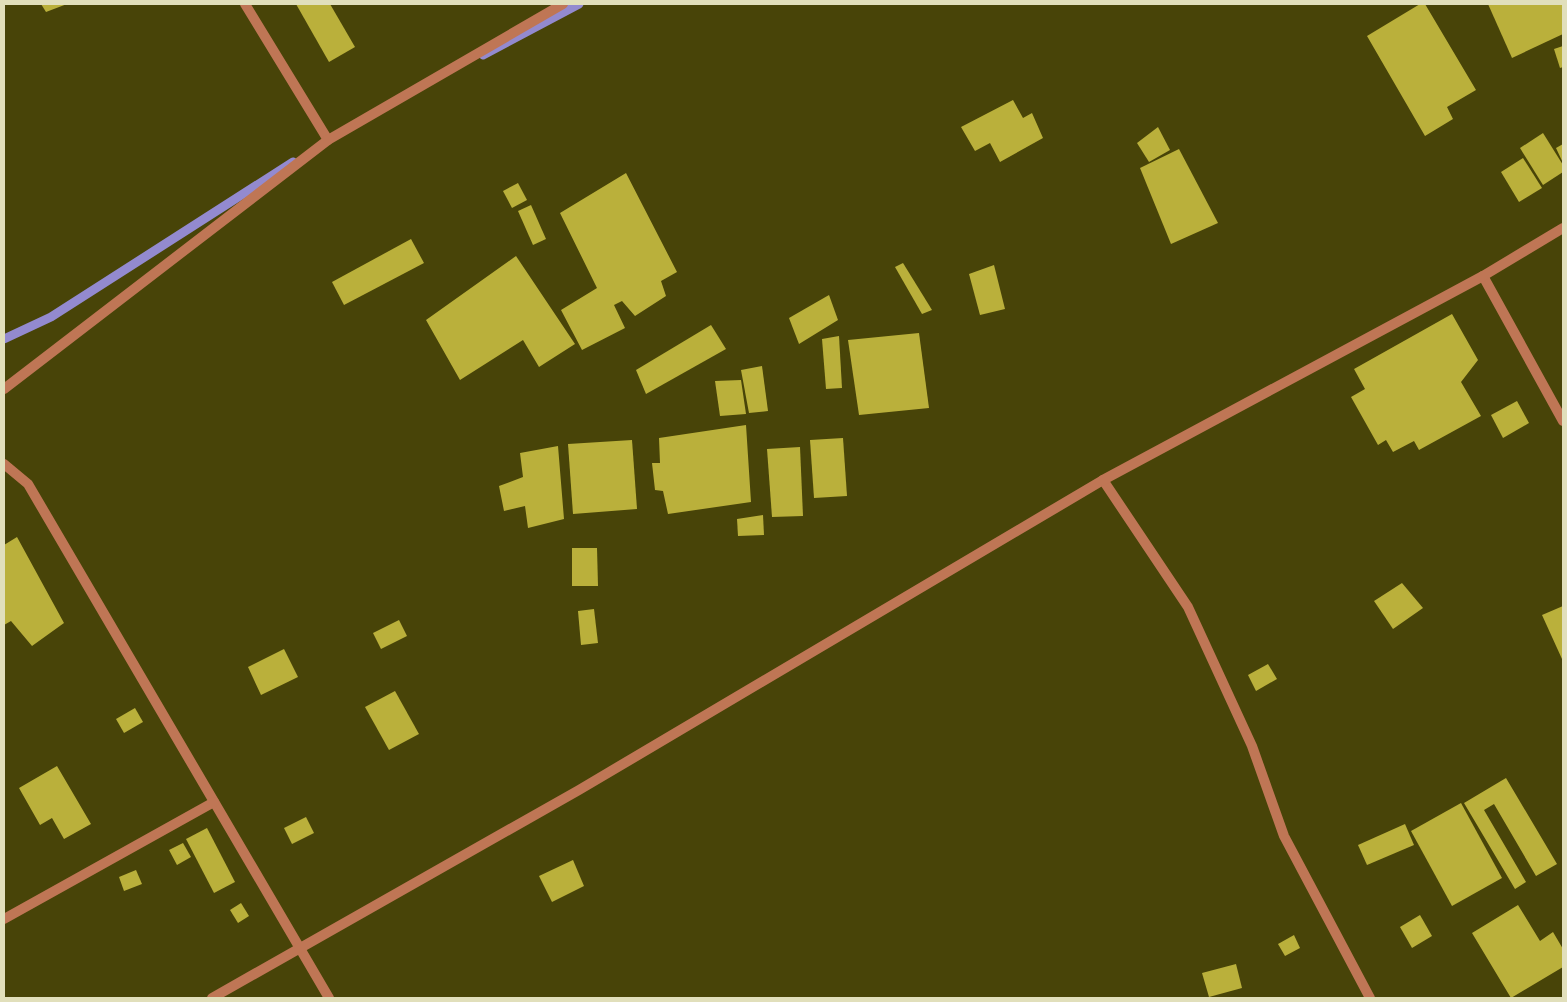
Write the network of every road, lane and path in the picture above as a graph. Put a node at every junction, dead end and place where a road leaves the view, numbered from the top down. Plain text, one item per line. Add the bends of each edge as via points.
1 (245, 4) edge
2 (563, 4) edge
3 (328, 140) junction
4 (1563, 228) edge
5 (1483, 276) junction
6 (4, 389) edge
7 (1563, 420) edge
8 (4, 464) edge
9 (1103, 480) junction
10 (214, 802) junction
11 (4, 918) edge
12 (301, 948) junction
13 (212, 998) edge
14 (329, 998) edge
15 (1370, 998) edge

1 - 3 street
2 - 3 street
3 - 6 street
4 - 5 street
5 - 7 street
5 - 9 street
8 - 10 street via 28,484
9 - 12 street via 579,790
9 - 15 street via 1188,608 1252,746 1284,836
10 - 11 street
10 - 12 street
12 - 13 street
12 - 14 street

